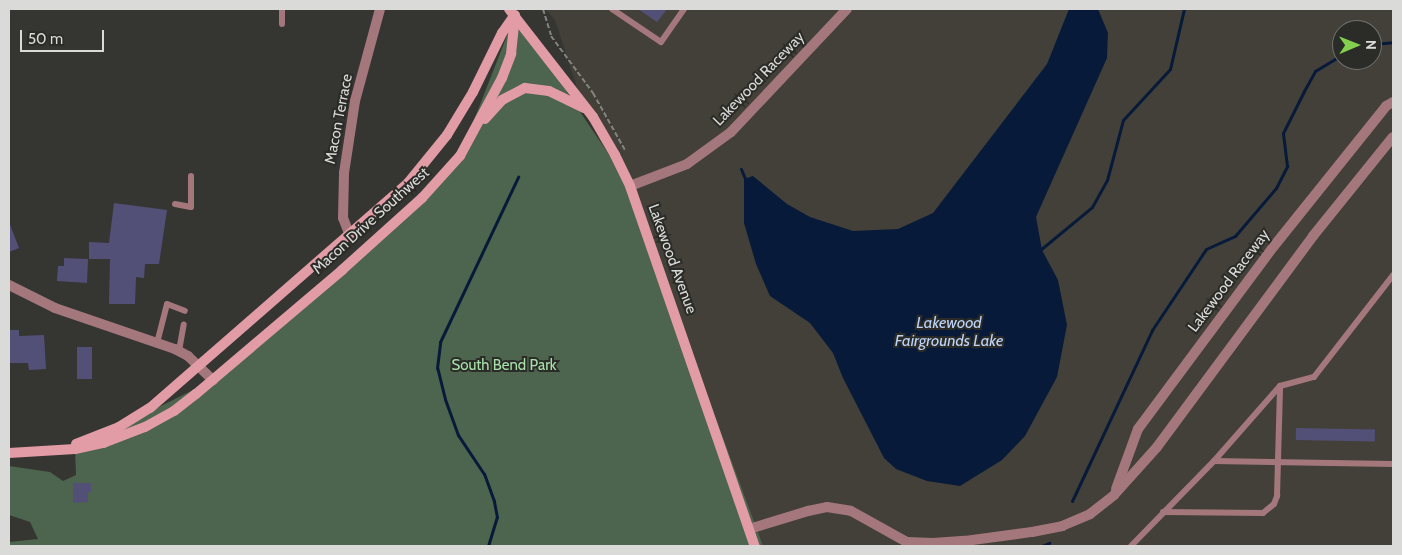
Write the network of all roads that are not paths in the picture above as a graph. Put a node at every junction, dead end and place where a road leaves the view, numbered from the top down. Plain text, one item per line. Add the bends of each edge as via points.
1 (282, 9) edge
2 (380, 9) edge
3 (612, 9) edge
4 (684, 9) edge
5 (847, 9) edge
6 (514, 11) edge
7 (282, 24) dead end
8 (1393, 102) edge
9 (588, 111) junction
10 (475, 132) junction
11 (1393, 137) edge
12 (191, 176) dead end
13 (630, 186) junction
14 (175, 204) dead end
15 (350, 236) junction
16 (1393, 275) edge
17 (9, 285) edge
18 (185, 311) dead end
19 (184, 324) dead end
20 (157, 343) junction
21 (179, 351) junction
22 (199, 366) junction
23 (213, 380) junction
24 (1280, 386) junction
25 (56, 450) junction
26 (9, 453) edge
27 (1214, 461) junction
28 (1277, 463) junction
29 (1393, 464) edge
30 (1114, 495) junction
31 (1163, 512) junction
32 (749, 529) junction
33 (755, 546) edge
34 (1131, 546) edge

1 - 7 lane
2 - 15 street, Macon Terrace via 355,101 344,173 343,218
3 - 4 lane via 661,42
5 - 13 street, Lakewood Raceway via 731,132 687,164
6 - 9 street, Lakewood Avenue
6 - 10 street, Macon Drive Southwest via 511,54
6 - 15 street, Macon Drive Southwest via 448,135 408,183
8 - 30 street, Lakewood Raceway via 1386,106 1274,246 1138,429
9 - 10 street via 550,90 524,88 502,100
9 - 13 street, Lakewood Avenue
10 - 23 street, Macon Drive Southwest via 460,156 422,198
11 - 30 street via 1313,236 1157,447
12 - 14 lane via 191,207
13 - 32 street, Lakewood Avenue
15 - 22 street, Macon Drive Southwest
16 - 24 lane via 1314,376
17 - 20 street via 55,308
18 - 20 lane via 167,304
19 - 21 lane
20 - 21 street
21 - 22 street
22 - 23 street
22 - 25 street, Macon Drive Southwest via 150,408 119,427
23 - 25 street, Macon Drive Southwest via 174,410 145,427 103,443
24 - 27 lane
24 - 28 lane
25 - 26 street, Macon Drive Southwest
27 - 28 lane
27 - 31 lane
28 - 29 lane
28 - 31 lane via 1278,496 1263,513
30 - 32 street via 1090,514 1062,526 965,541 907,542 851,511 828,507
31 - 34 lane
32 - 33 street, Lakewood Avenue

